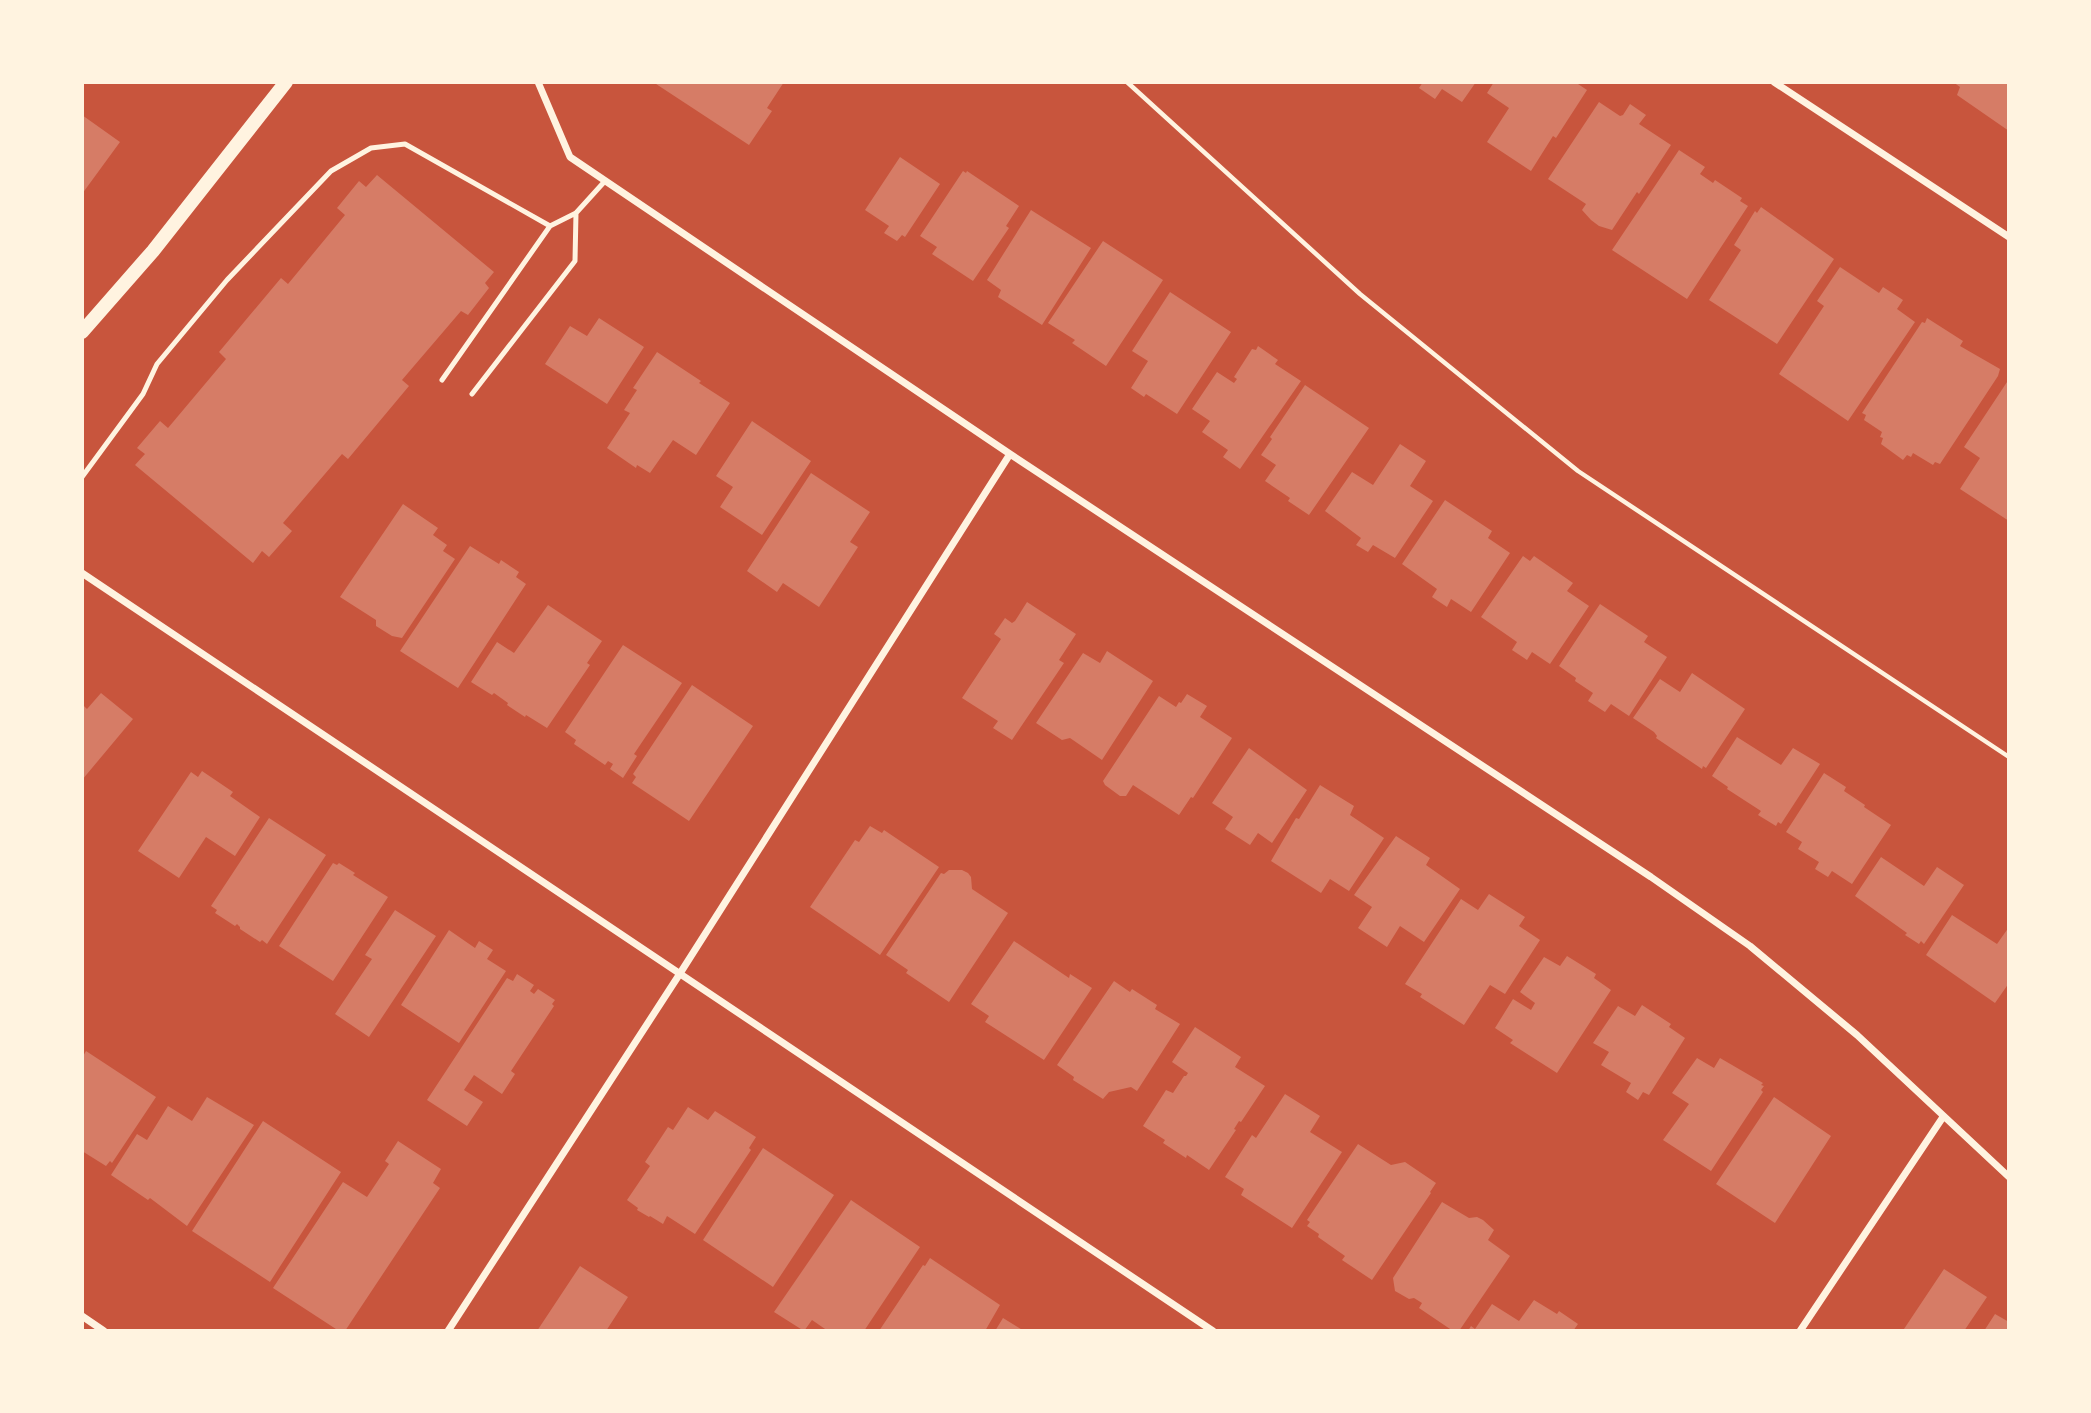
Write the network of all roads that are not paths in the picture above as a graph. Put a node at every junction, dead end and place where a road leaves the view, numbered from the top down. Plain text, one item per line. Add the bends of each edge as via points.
1 (286, 82) edge
2 (538, 82) edge
3 (1774, 82) edge
4 (605, 181) junction
5 (576, 213) junction
6 (550, 226) junction
7 (2009, 237) edge
8 (82, 332) edge
9 (442, 380) dead end
10 (472, 394) dead end
11 (1010, 454) junction
12 (82, 477) edge
13 (82, 573) edge
14 (679, 975) junction
15 (1943, 1118) junction
16 (2009, 1177) edge
17 (82, 1316) edge
18 (104, 1331) edge
19 (448, 1331) edge
20 (1213, 1331) edge
21 (1800, 1331) edge

1 - 8 main road via 153,251
2 - 4 street via 570,157
3 - 7 street
4 - 5 lane
4 - 11 street
5 - 6 lane
5 - 10 lane via 575,261
6 - 9 lane
6 - 12 lane via 405,144 371,148 331,171 227,280 157,364 143,394
11 - 14 street
11 - 15 street via 1750,946 1857,1035
13 - 14 street
14 - 19 street
14 - 20 street
15 - 16 street
15 - 21 street
17 - 18 street

